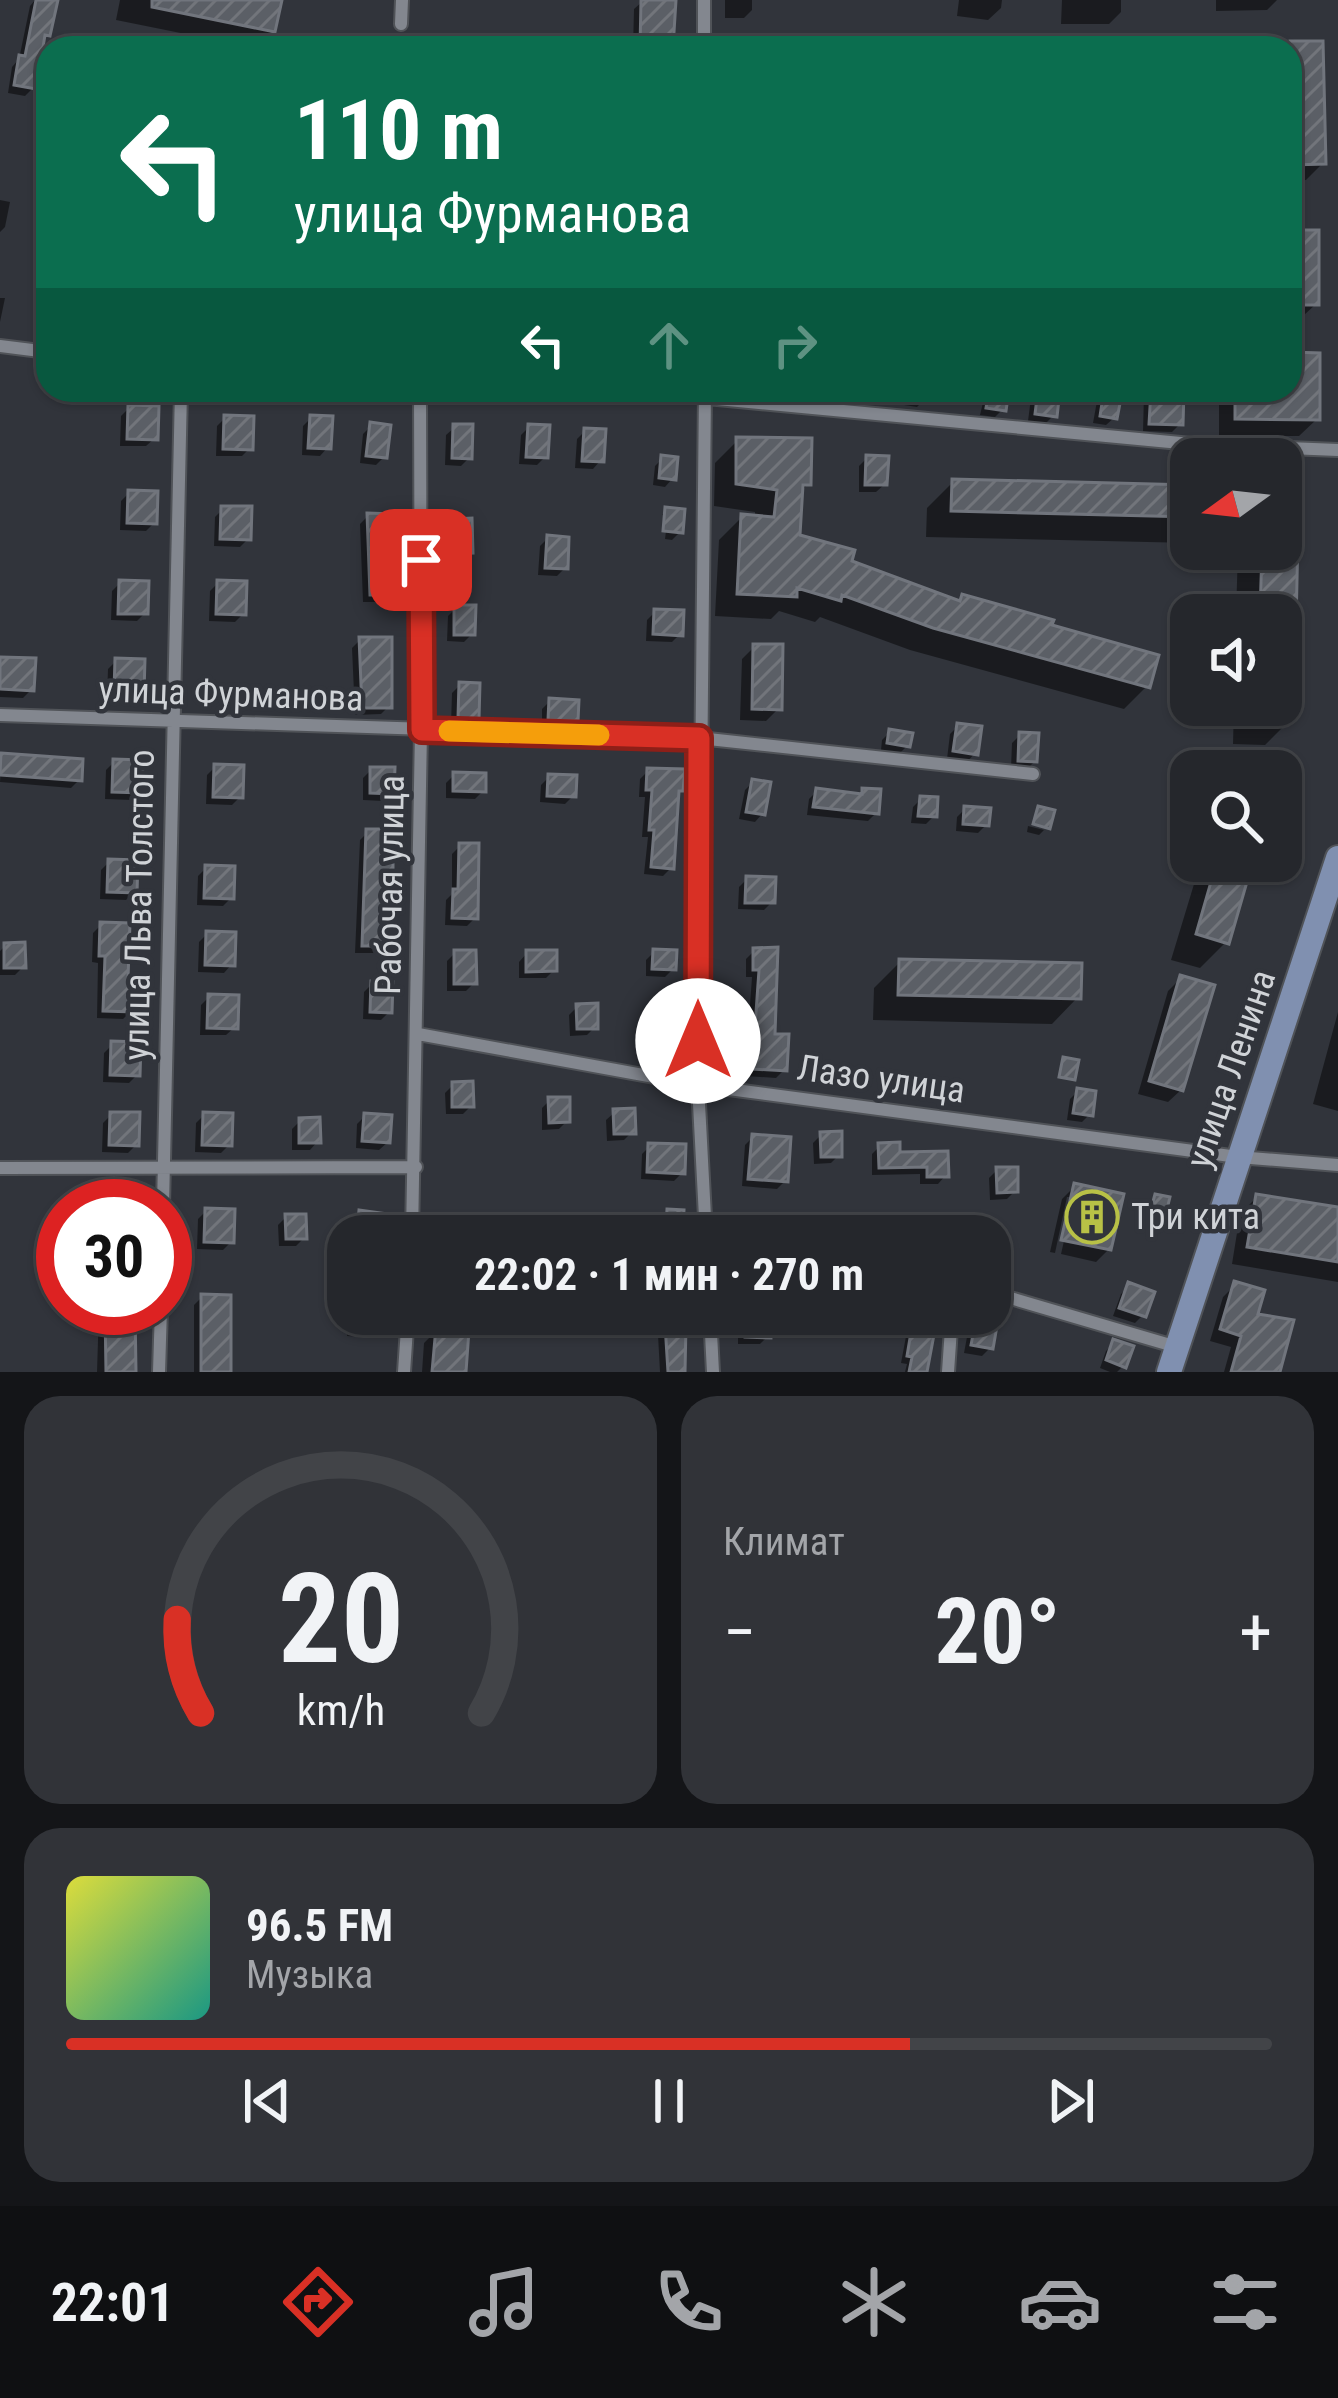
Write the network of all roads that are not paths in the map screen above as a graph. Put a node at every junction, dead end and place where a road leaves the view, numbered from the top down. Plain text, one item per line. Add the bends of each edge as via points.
1 (402, 0) edge
2 (704, 0) edge
3 (401, 24) dead end
4 (704, 36) edge
5 (0, 346) edge
6 (36, 350) edge
7 (181, 402) edge
8 (420, 402) edge
9 (706, 402) edge
10 (784, 402) edge
11 (1338, 450) edge
12 (0, 716) edge
13 (173, 724) junction
14 (422, 730) junction
15 (699, 738) junction
16 (1033, 774) dead end
17 (1338, 859) edge
18 (418, 1034) junction
19 (698, 1085) junction
20 (1238, 1157) junction
21 (164, 1165) junction
22 (1338, 1165) edge
23 (416, 1167) junction
24 (0, 1168) edge
25 (164, 1179) edge
26 (413, 1215) edge
27 (705, 1215) edge
28 (1011, 1298) edge
29 (160, 1335) edge
30 (407, 1335) edge
31 (711, 1335) edge
32 (951, 1335) edge
33 (1177, 1346) junction
34 (159, 1372) edge
35 (404, 1372) edge
36 (713, 1372) edge
37 (948, 1372) edge
38 (1169, 1372) edge

1 - 3 street
2 - 4 street
5 - 6 street
7 - 13 street, улица Льва Толстого
8 - 14 street, Рабочая улица
9 - 15 street
10 - 11 street via 1191,444
12 - 13 street, улица Фурманова
13 - 14 street, улица Фурманова
13 - 21 street, улица Льва Толстого
14 - 15 street, улица Фурманова
14 - 18 street, Рабочая улица
15 - 16 street, улица Фурманова
15 - 19 street
17 - 20 main road, улица Ленина
18 - 19 street, Лазо улица
18 - 23 street, Рабочая улица
19 - 20 street, Лазо улица
19 - 27 street
20 - 22 street, Лазо улица
20 - 33 main road, улица Ленина
21 - 23 street
21 - 24 street
21 - 25 street, улица Льва Толстого
23 - 26 street, Рабочая улица
28 - 33 street
29 - 34 street
30 - 35 street
31 - 36 street
32 - 37 street
33 - 38 main road, улица Ленина

